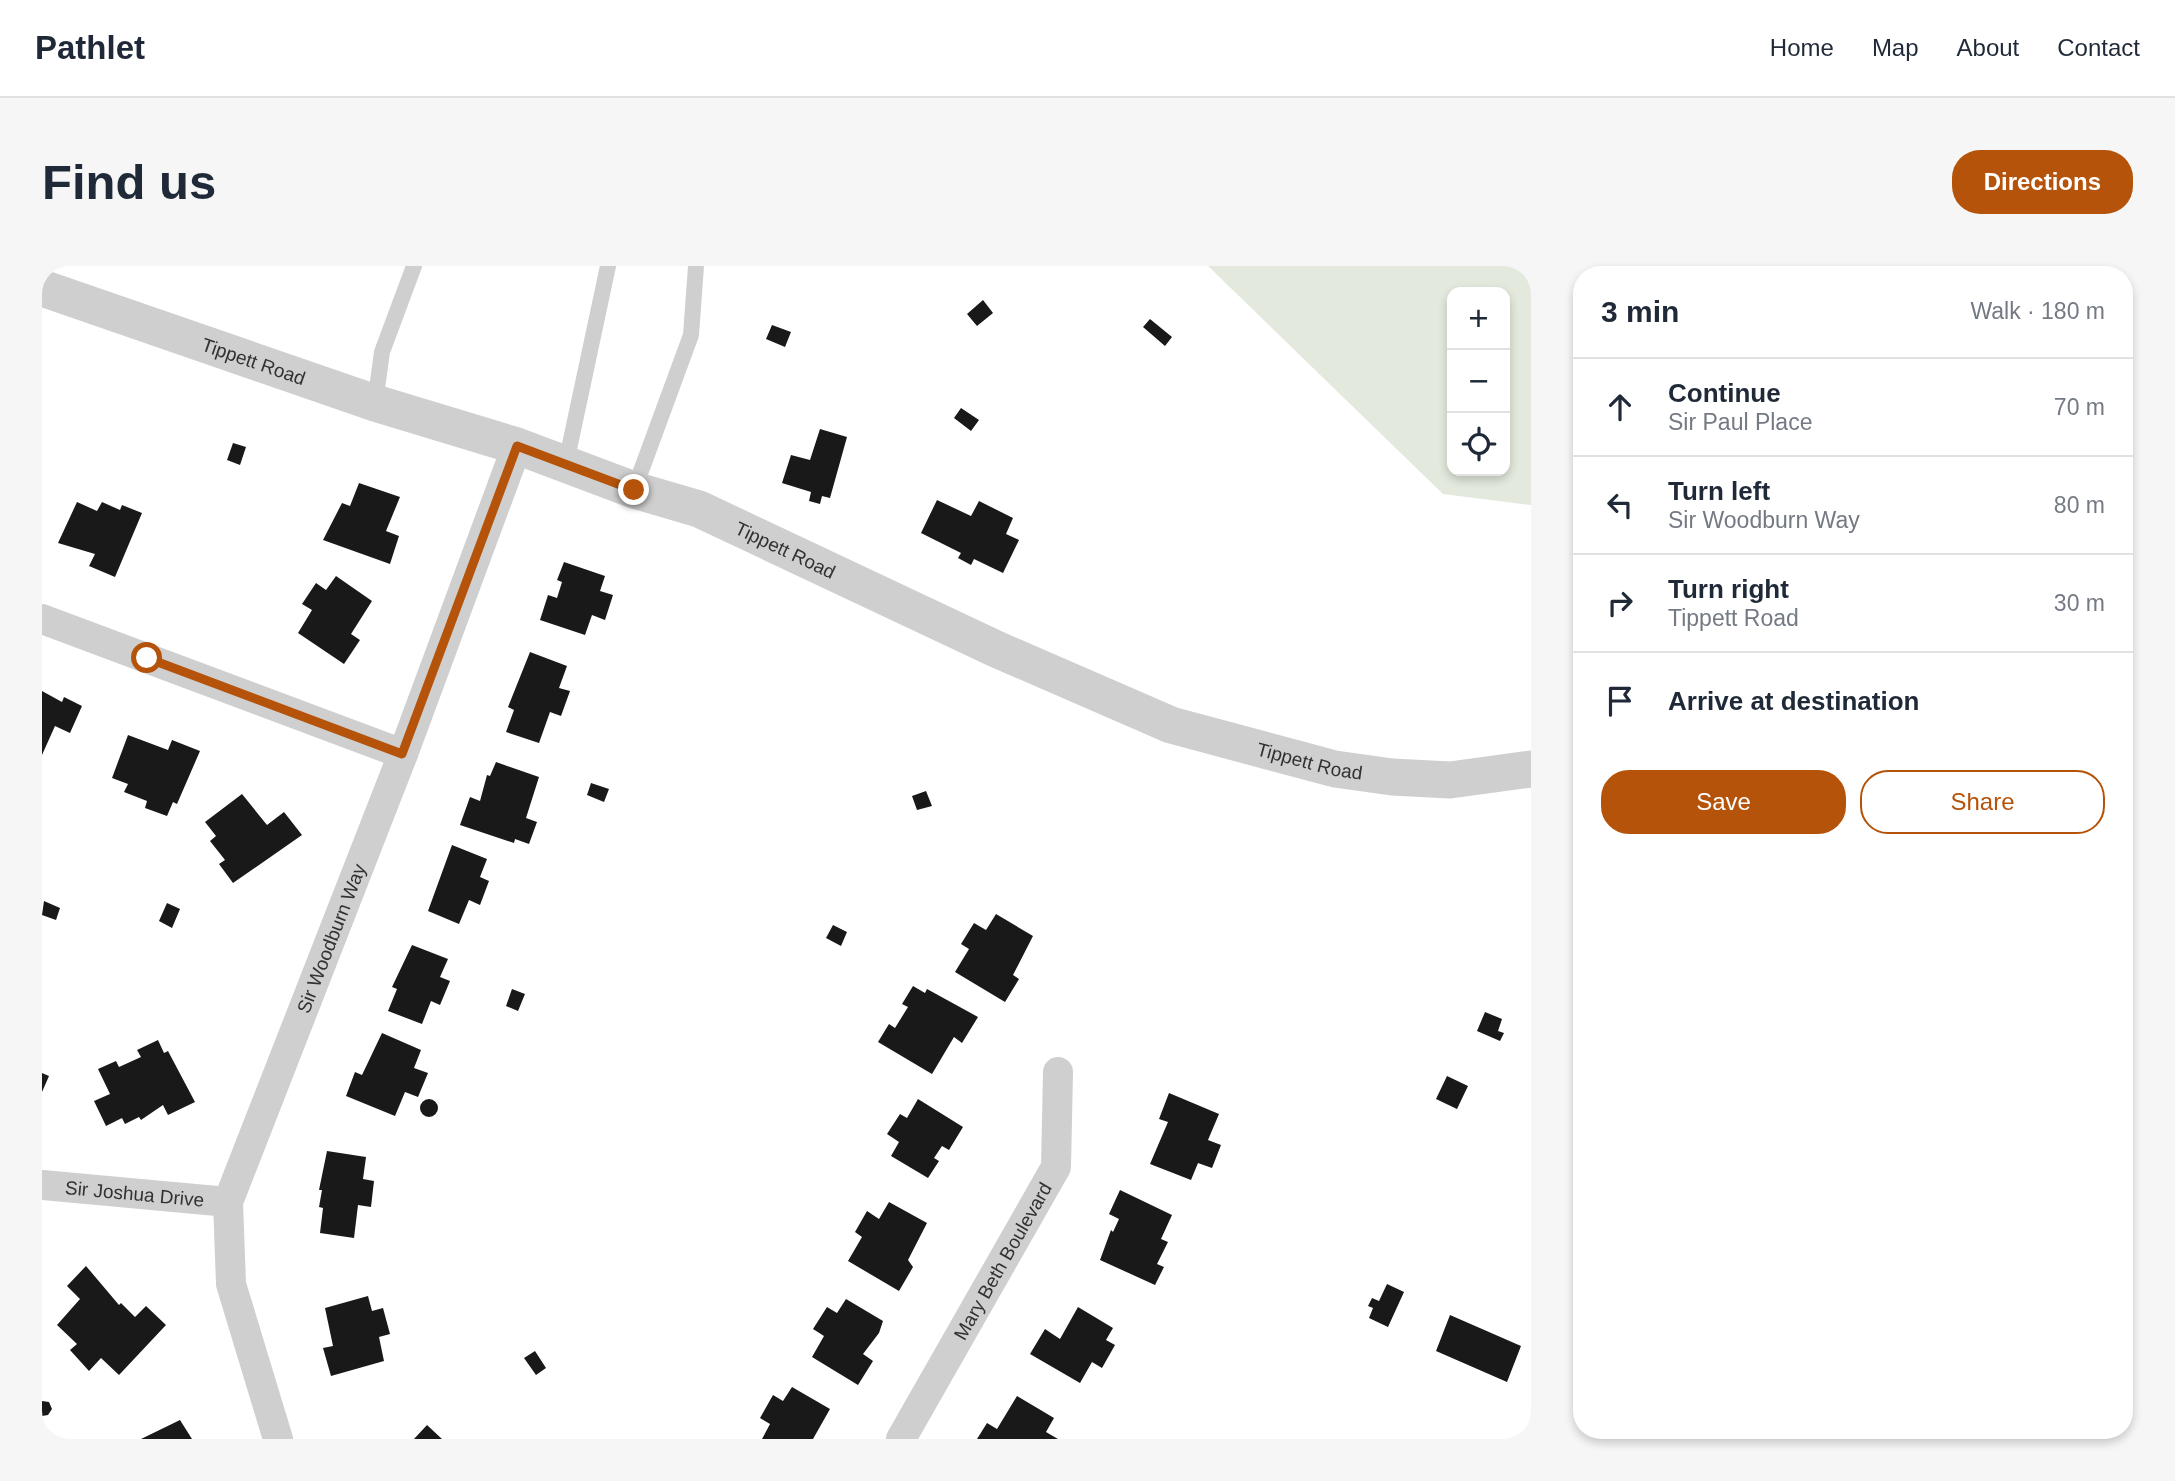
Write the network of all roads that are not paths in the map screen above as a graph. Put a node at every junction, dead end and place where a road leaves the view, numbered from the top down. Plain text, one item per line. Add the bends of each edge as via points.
1 (414, 266) edge
2 (608, 266) edge
3 (696, 266) edge
4 (42, 289) edge
5 (375, 403) junction
6 (517, 446) junction
7 (566, 463) junction
8 (634, 490) junction
9 (42, 618) edge
10 (402, 754) junction
11 (1531, 769) edge
12 (1058, 1072) dead end
13 (42, 1185) edge
14 (228, 1202) junction
15 (278, 1439) edge
16 (901, 1439) edge

1 - 5 lane via 382,352
2 - 7 lane
3 - 8 lane via 691,335
4 - 5 street, Tippett Road
5 - 6 street, Tippett Road
6 - 7 street, Tippett Road
6 - 10 street, Sir Woodburn Way
7 - 8 street, Tippett Road
8 - 11 street, Tippett Road via 699,509 1171,726 1335,769 1412,780 1476,778
9 - 10 street
10 - 14 street, Sir Woodburn Way
12 - 16 street, Mary Beth Boulevard via 1056,1167
13 - 14 street, Sir Joshua Drive
14 - 15 street, Sir Woodburn Way via 231,1284

